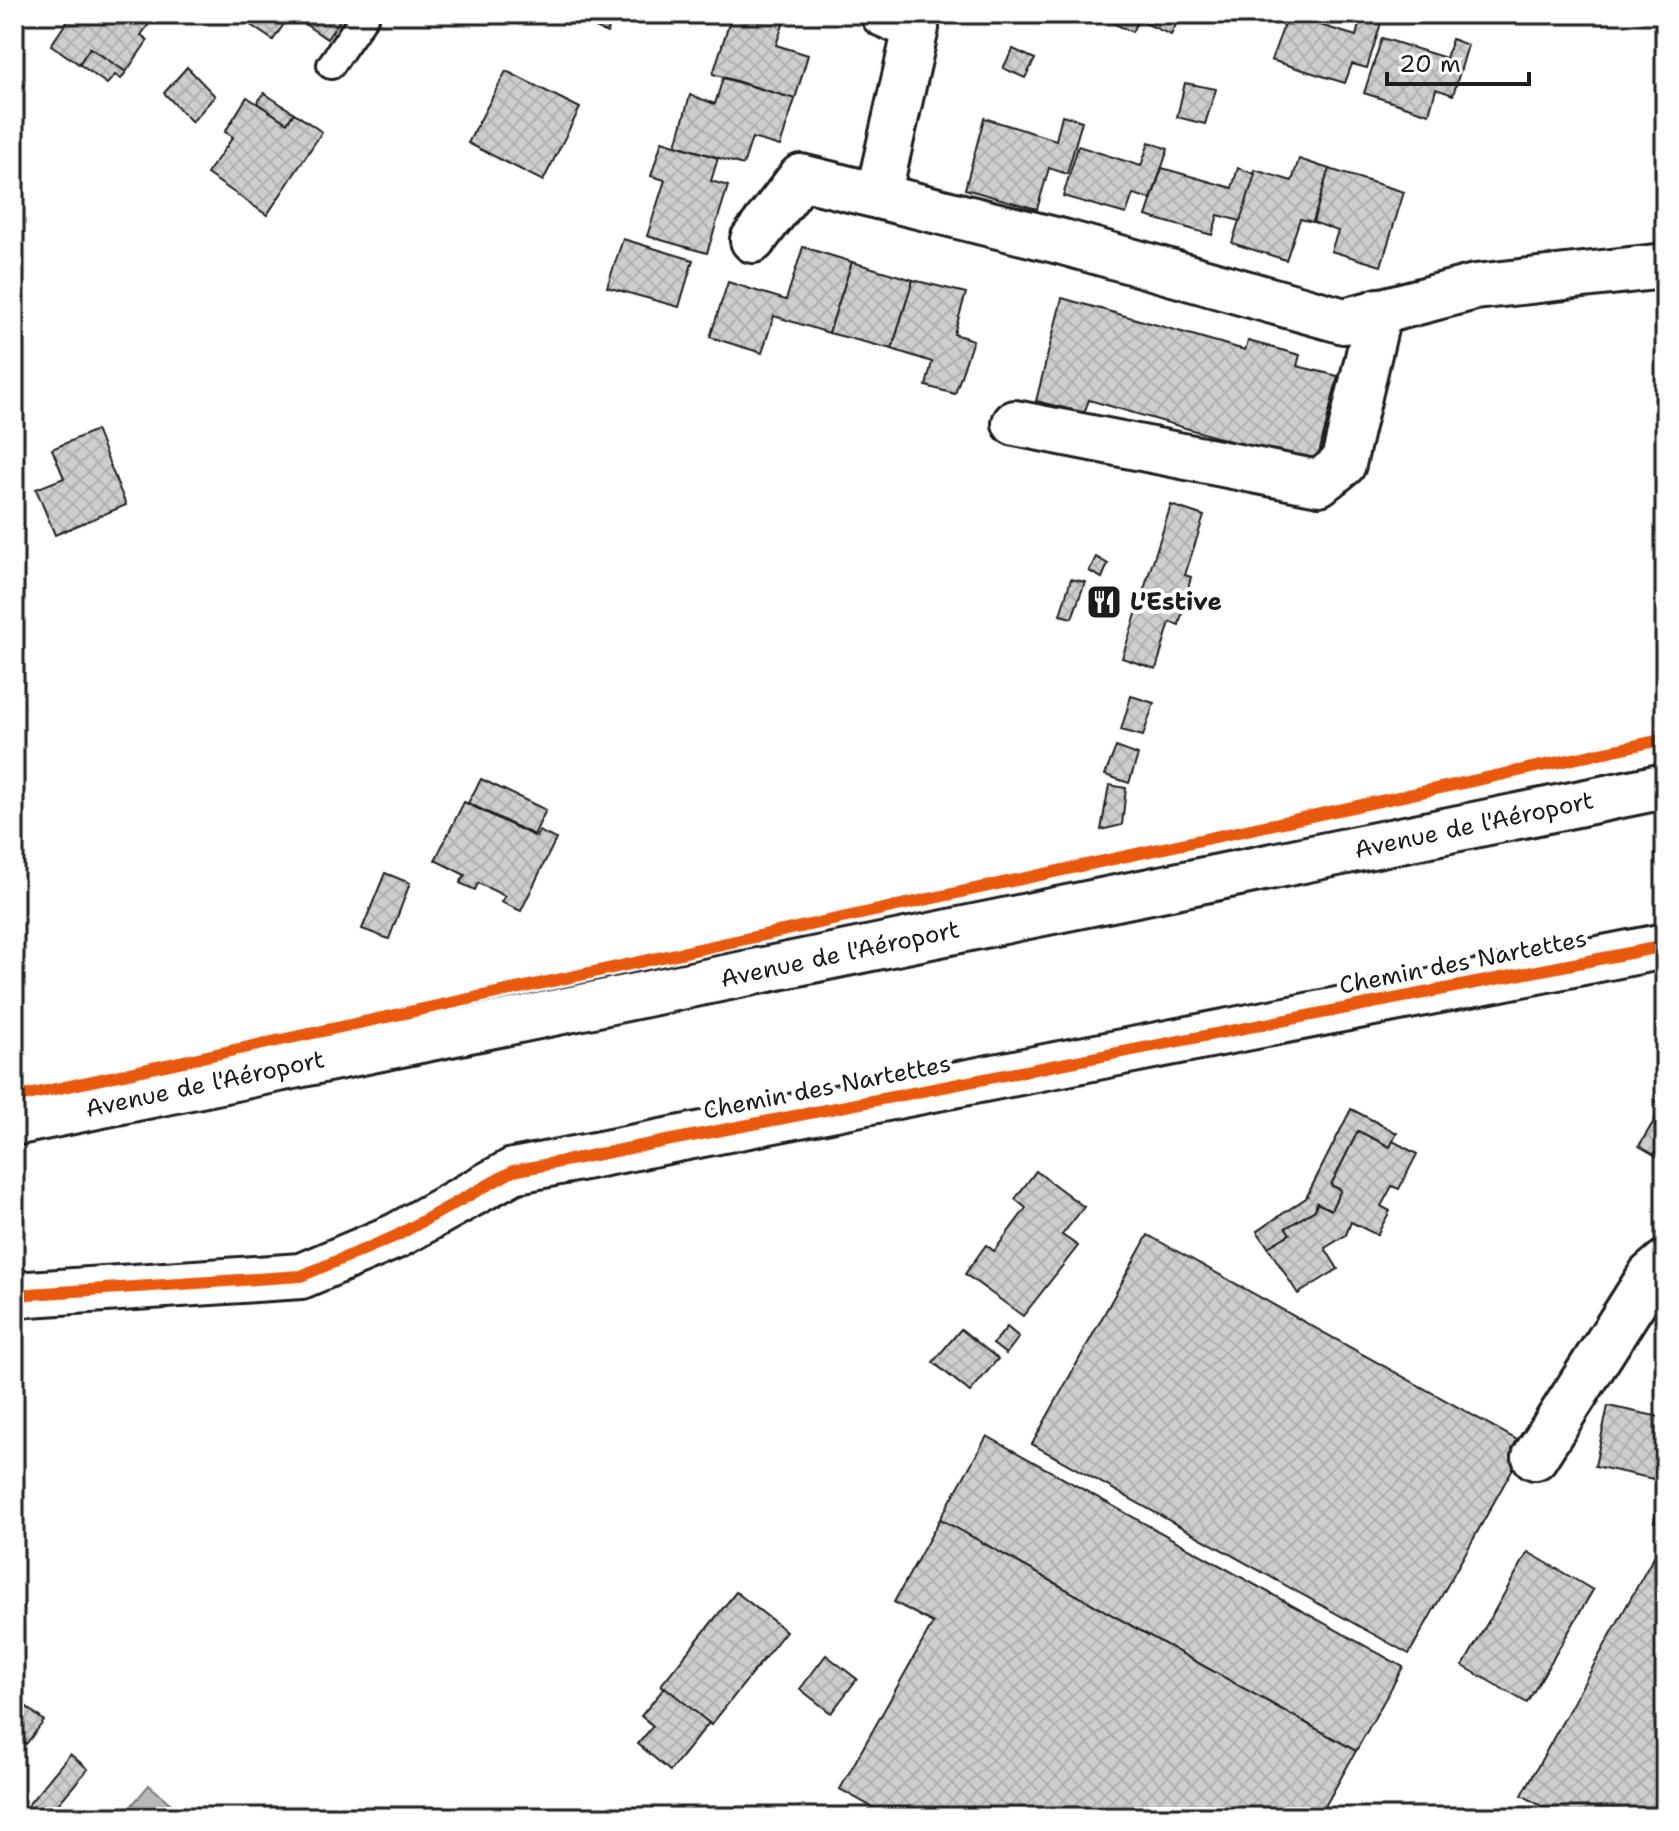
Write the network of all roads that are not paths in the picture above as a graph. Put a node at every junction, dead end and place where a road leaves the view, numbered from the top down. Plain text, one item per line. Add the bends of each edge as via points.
1 (366, 14) edge
2 (883, 14) edge
3 (331, 65) dead end
4 (878, 196) junction
5 (753, 240) dead end
6 (1665, 266) edge
7 (1379, 311) junction
8 (1015, 423) dead end
9 (1665, 786) edge
10 (1665, 946) edge
11 (14, 1123) edge
12 (1665, 1263) edge
13 (14, 1295) edge
14 (1535, 1457) dead end

1 - 3 lane
2 - 4 street via 916,28
4 - 5 street via 801,177
4 - 7 street via 1344,321
6 - 7 street via 1475,287
7 - 8 street via 1343,464 1319,483
9 - 11 street, Avenue de l'Aéroport
10 - 13 street, Chemin des Nartettes via 513,1171 396,1236 301,1276
12 - 14 street via 1650,1276

